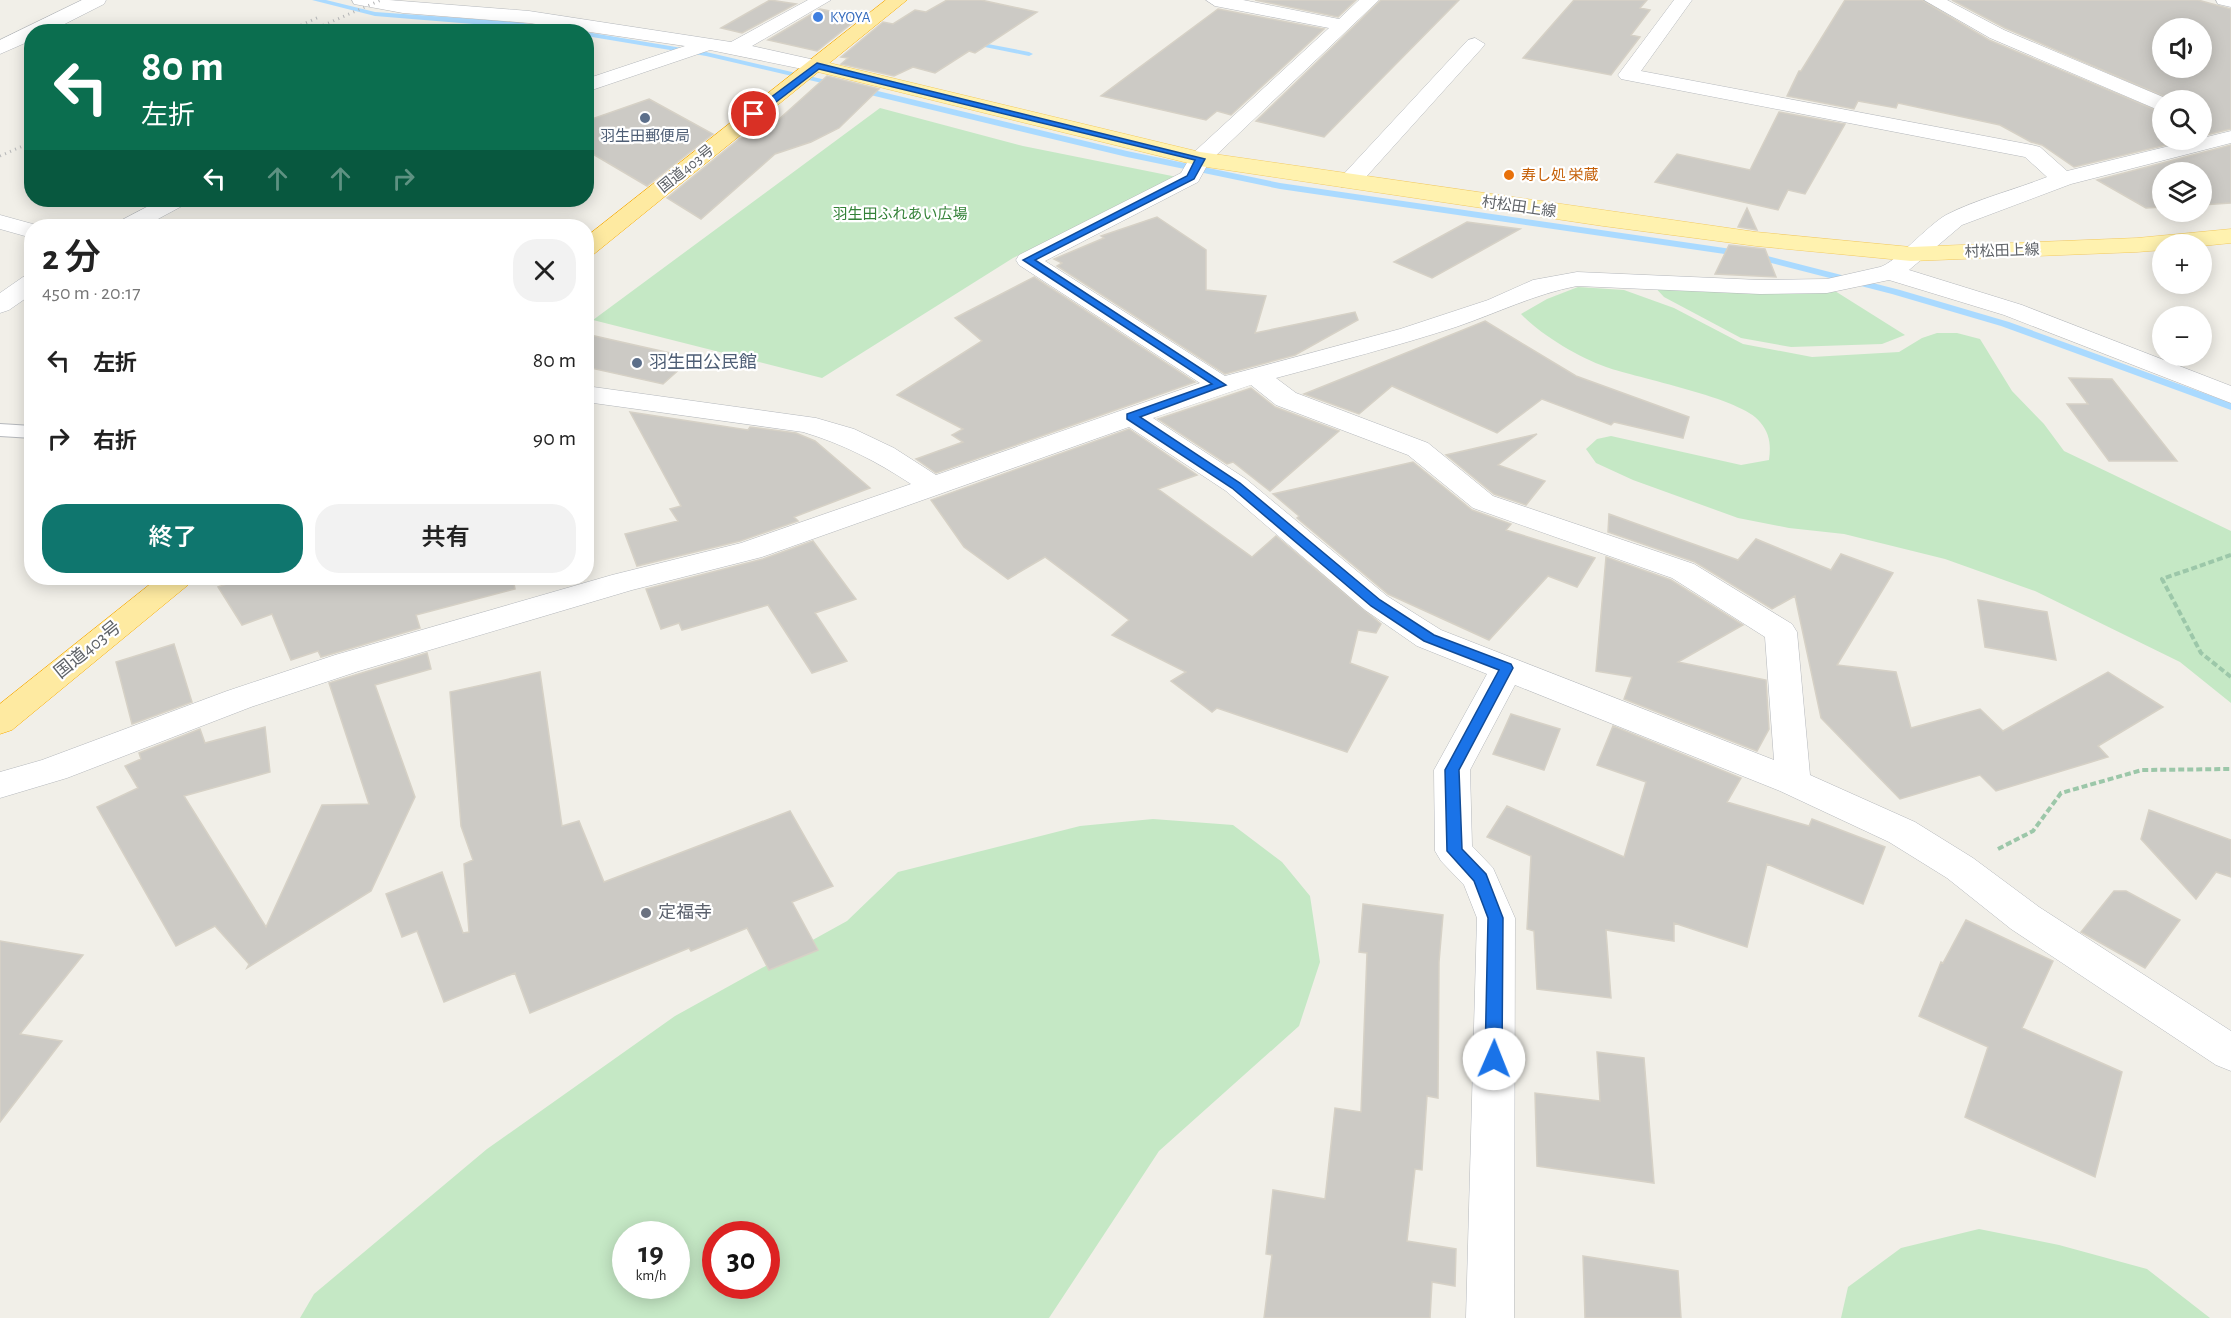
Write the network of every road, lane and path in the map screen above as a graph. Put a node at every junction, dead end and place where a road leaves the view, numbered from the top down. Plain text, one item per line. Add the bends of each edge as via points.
1 (96, 0) edge
2 (361, 0) edge
3 (822, 0) edge
4 (898, 0) edge
5 (1215, 0) edge
6 (1370, 0) edge
7 (1683, 0) edge
8 (1933, 0) edge
9 (2225, 0) edge
10 (2231, 1) edge
11 (48, 24) edge
12 (575, 24) edge
13 (1342, 25) junction
14 (594, 27) edge
15 (24, 36) edge
16 (709, 44) junction
17 (1475, 44) dead end
18 (0, 48) edge
19 (735, 48) junction
20 (817, 66) junction
21 (594, 83) edge
22 (2152, 100) edge
23 (2212, 125) edge
24 (2231, 134) edge
25 (1195, 168) junction
26 (2063, 179) junction
27 (1349, 182) junction
28 (163, 207) edge
29 (141, 219) edge
30 (0, 222) edge
31 (24, 229) edge
32 (2231, 236) edge
33 (594, 243) edge
34 (1911, 254) junction
35 (1889, 272) junction
36 (24, 288) edge
37 (0, 306) edge
38 (1254, 374) junction
39 (1221, 385) junction
40 (594, 395) edge
41 (2231, 395) edge
42 (1131, 416) junction
43 (0, 430) edge
44 (24, 432) edge
45 (932, 485) junction
46 (2231, 555) edge
47 (168, 585) edge
48 (1507, 668) junction
49 (2231, 677) edge
50 (0, 723) edge
51 (2231, 769) edge
52 (1793, 782) junction
53 (0, 784) edge
54 (1960, 868) junction
55 (2231, 1053) edge
56 (1490, 1318) edge

1 - 11 street
2 - 12 street via 410,9
3 - 19 street
4 - 20 highway, 国道403号
5 - 13 street
6 - 13 street
7 - 26 street via 1628,75 2032,152
8 - 22 street via 1997,34
9 - 10 street
13 - 25 street
14 - 16 street
15 - 18 street
16 - 19 street
16 - 21 street
17 - 27 street
19 - 20 street
20 - 25 main road, 村松田上線 via 1119,141
20 - 33 highway, 国道403号
23 - 24 street
24 - 26 street
25 - 27 main road, 村松田上線
25 - 39 street via 1028,260
26 - 34 street via 1953,220
27 - 34 main road, 村松田上線 via 1744,237
28 - 29 street
30 - 31 street
32 - 34 main road, 村松田上線 via 2137,245
34 - 35 street via 1895,271
35 - 38 street via 1837,284 1760,287 1577,279 1542,285 1409,334
35 - 41 street via 2013,309
36 - 37 street
38 - 39 street
38 - 52 street via 1286,399 1418,449 1483,502 1683,571 1781,632
39 - 42 street
40 - 45 street via 806,424 884,453
42 - 45 street
42 - 48 street via 1236,485 1376,603 1429,638
43 - 44 lane
45 - 53 street via 752,550 623,582 347,663 54,769
46 - 49 path via 2162,579 2201,653
47 - 50 highway, 国道403号
48 - 52 street
48 - 56 street via 1452,770 1454,851 1480,878 1496,918
51 - 54 path via 2142,770 2061,792 2033,831
52 - 54 street via 1902,832
54 - 55 street via 2035,924

